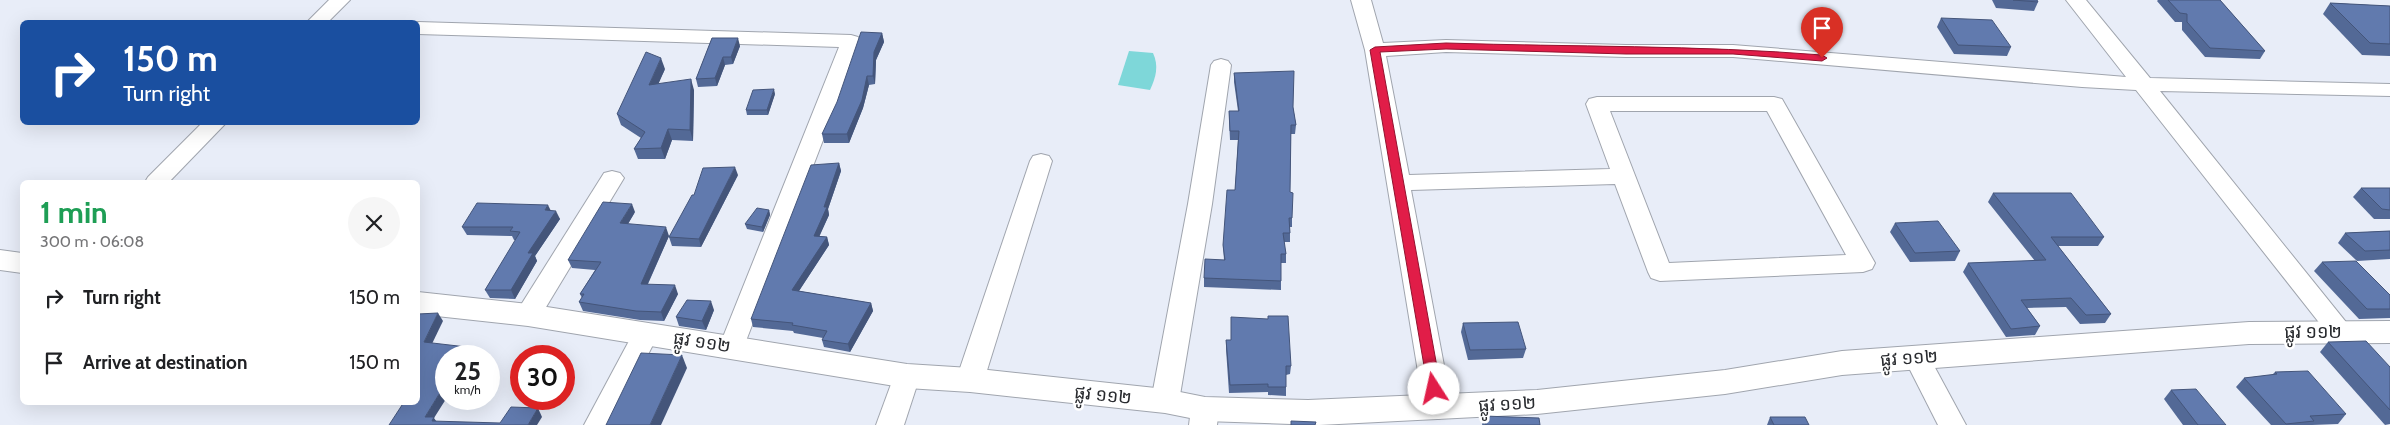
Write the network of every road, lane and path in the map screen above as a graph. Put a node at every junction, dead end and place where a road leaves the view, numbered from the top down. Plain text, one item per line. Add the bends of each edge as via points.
1 (340, 0) edge
2 (1361, 0) edge
3 (2076, 0) edge
4 (319, 20) edge
5 (420, 28) edge
6 (1375, 50) junction
7 (1221, 65) dead end
8 (2142, 83) junction
9 (2390, 90) edge
10 (213, 125) edge
11 (1041, 161) dead end
12 (1624, 176) junction
13 (612, 178) dead end
14 (158, 180) edge
15 (1398, 183) junction
16 (0, 260) edge
17 (20, 263) edge
18 (420, 303) edge
19 (528, 315) junction
20 (2341, 332) junction
21 (2390, 332) edge
22 (646, 333) junction
23 (732, 347) junction
24 (1916, 358) junction
25 (907, 376) junction
26 (970, 380) junction
27 (1165, 401) junction
28 (1438, 408) junction
29 (1204, 417) edge
30 (598, 425) edge
31 (890, 425) edge
32 (1952, 425) edge

1 - 4 street
2 - 6 street
3 - 8 street
5 - 23 street via 852,41
6 - 8 street via 1446,46 1733,51 2082,81
6 - 15 street
7 - 27 street
8 - 9 street
8 - 20 street
10 - 14 street
11 - 26 street
12 - 12 street via 1597,104 1774,104 1863,263 1660,272
12 - 15 street
13 - 19 street
15 - 28 street
16 - 17 street
18 - 19 street, ផ្លូវ ១១២
19 - 22 street, ផ្លូវ ១១២
20 - 21 street, ផ្លូវ ១១២
20 - 24 street, ផ្លូវ ១១២ via 2249,333
22 - 23 street, ផ្លូវ ១១២
22 - 30 street
23 - 25 street, ផ្លូវ ១១២
24 - 28 street, ផ្លូវ ១១២ via 1842,363 1725,382 1537,402
24 - 32 street
25 - 26 street, ផ្លូវ ១១២
25 - 31 street
26 - 27 street, ផ្លូវ ១១២
27 - 29 street, ផ្លូវ ១១២
28 - 29 street, ផ្លូវ ១១២

